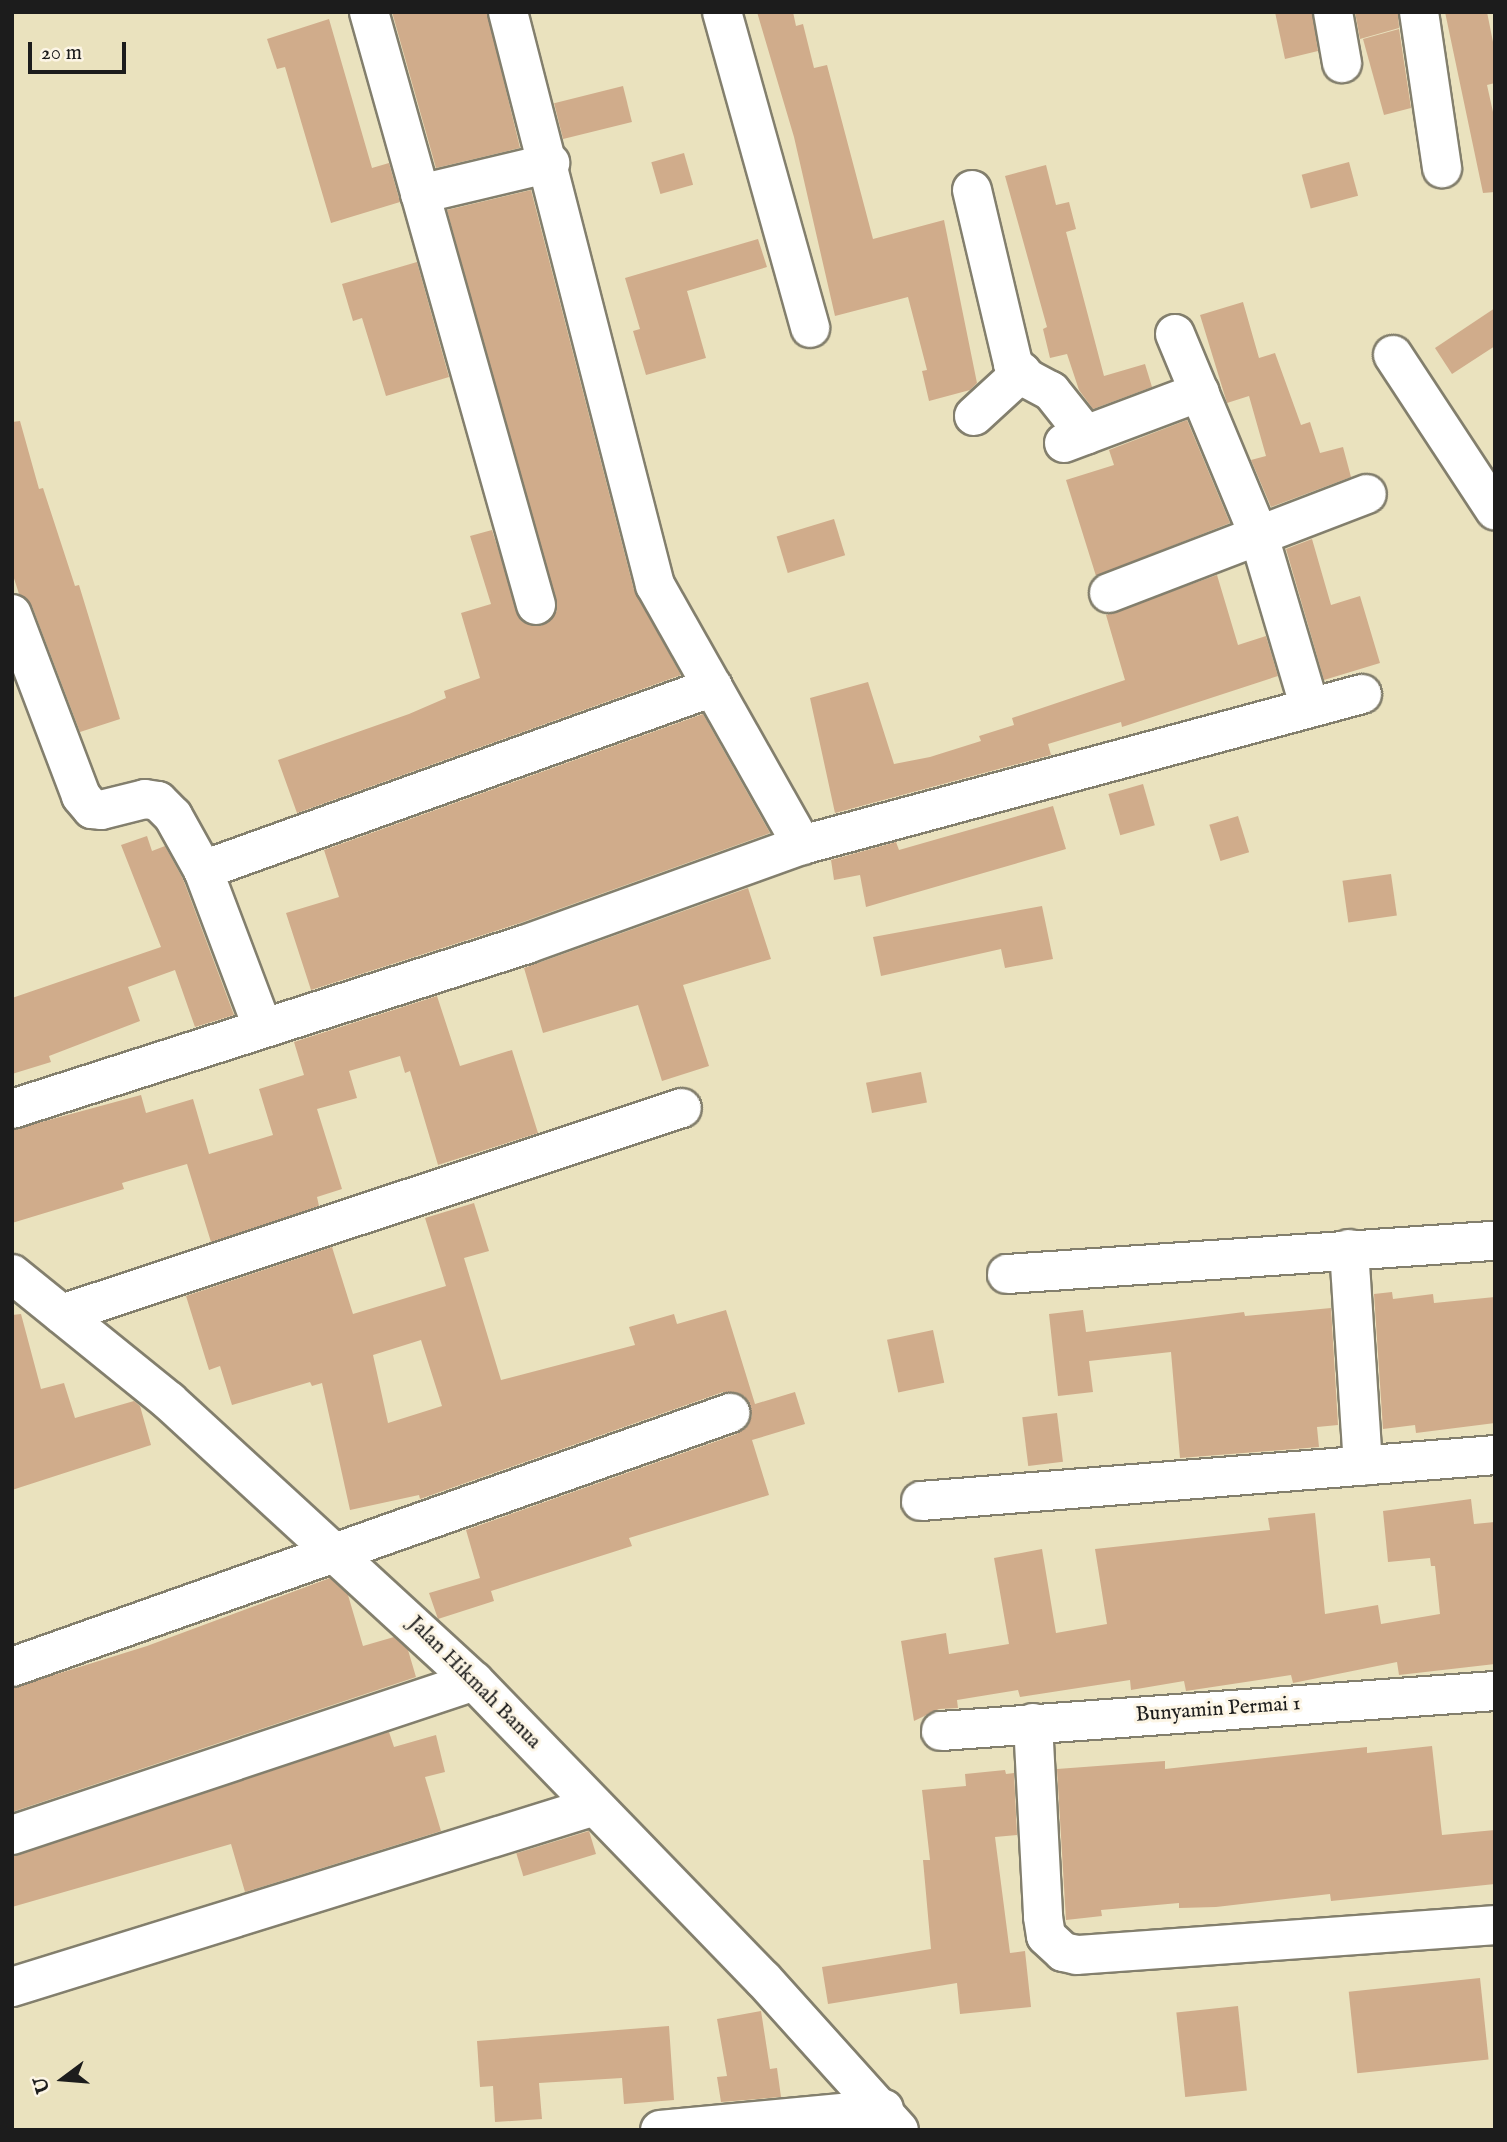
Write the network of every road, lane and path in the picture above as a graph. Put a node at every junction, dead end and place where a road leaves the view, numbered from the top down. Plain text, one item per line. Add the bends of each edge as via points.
1 (369, 12) edge
2 (508, 12) edge
3 (722, 12) edge
4 (1333, 12) edge
5 (1419, 12) edge
6 (1342, 63) dead end
7 (550, 163) junction
8 (1442, 169) dead end
9 (972, 190) dead end
10 (420, 194) junction
11 (810, 328) dead end
12 (1175, 334) dead end
13 (1393, 355) dead end
14 (1022, 372) junction
15 (1199, 392) junction
16 (974, 416) dead end
17 (1367, 494) dead end
18 (1495, 510) edge
19 (1259, 536) junction
20 (1110, 593) dead end
21 (536, 605) dead end
22 (12, 614) edge
23 (713, 687) junction
24 (1362, 694) dead end
25 (1310, 708) junction
26 (802, 845) junction
27 (203, 870) junction
28 (262, 1026) junction
29 (682, 1108) dead end
30 (12, 1109) edge
31 (1495, 1241) edge
32 (1349, 1249) junction
33 (12, 1274) edge
34 (1007, 1274) dead end
35 (62, 1314) junction
36 (730, 1413) dead end
37 (1495, 1455) edge
38 (1363, 1466) junction
39 (921, 1501) dead end
40 (338, 1551) junction
41 (12, 1667) edge
42 (474, 1681) junction
43 (1495, 1691) edge
44 (1033, 1723) junction
45 (942, 1731) dead end
46 (595, 1806) junction
47 (12, 1835) edge
48 (1495, 1925) edge
49 (12, 1987) edge
50 (891, 2120) edge
51 (660, 2130) edge

1 - 10 street
2 - 7 street
3 - 11 street
4 - 6 street
5 - 8 street
7 - 10 street
7 - 23 street via 655,585
9 - 14 street via 1013,364
10 - 21 street
12 - 15 street
13 - 18 street
14 - 15 street via 1051,391 1074,439
14 - 16 street
15 - 19 street
17 - 19 street
19 - 20 street
19 - 25 street
22 - 27 street via 81,796 92,809 101,810 145,799 158,801 173,816
23 - 26 street
23 - 27 street
24 - 25 street
25 - 26 street
26 - 28 street via 527,944
27 - 28 street
28 - 30 street
29 - 35 street
31 - 32 street
32 - 34 street
32 - 38 street
33 - 35 street, Jalan Hikmah Banua
35 - 40 street, Jalan Hikmah Banua via 169,1401
36 - 40 street
37 - 38 street
38 - 39 street
40 - 41 street
40 - 42 street, Jalan Hikmah Banua
42 - 46 street, Jalan Hikmah Banua
42 - 47 street
43 - 44 street, Bunyamin Permai 1
44 - 45 street, Bunyamin Permai 1
44 - 48 street via 1043,1917 1046,1936 1063,1952 1077,1955
46 - 49 street
46 - 50 street, Jalan Hikmah Banua
50 - 51 street

